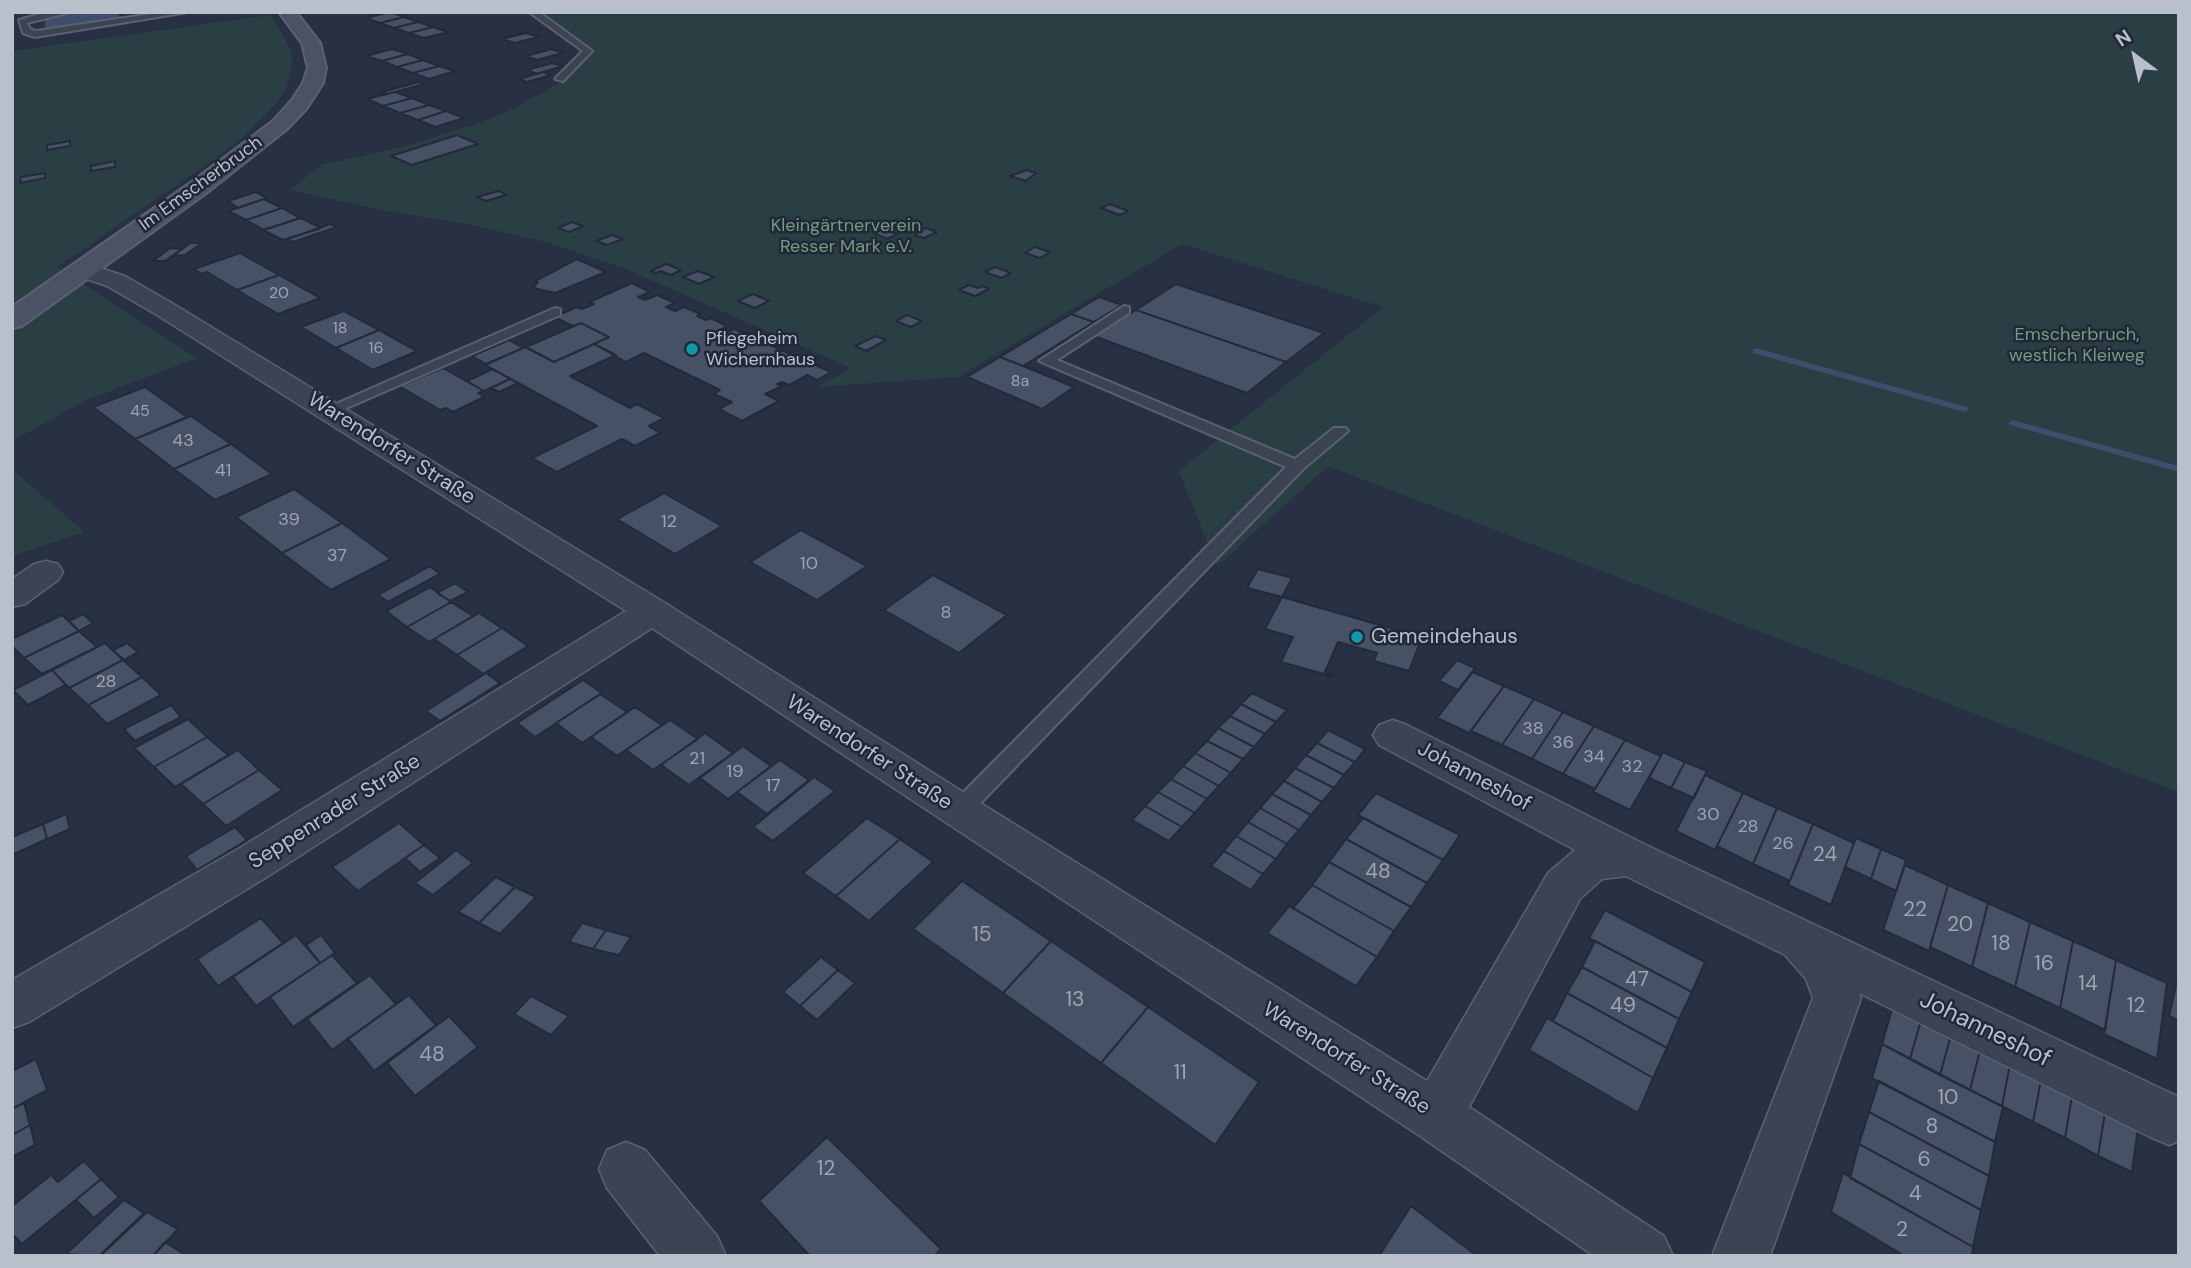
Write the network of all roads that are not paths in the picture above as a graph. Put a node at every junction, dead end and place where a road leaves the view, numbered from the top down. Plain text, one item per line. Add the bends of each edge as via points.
1 (66, 12) edge
2 (184, 12) edge
3 (287, 12) edge
4 (533, 12) edge
5 (136, 16) edge
6 (560, 79) dead end
7 (84, 270) junction
8 (1124, 310) dead end
9 (555, 312) dead end
10 (12, 320) edge
11 (328, 411) junction
12 (1340, 431) dead end
13 (1297, 466) junction
14 (46, 572) dead end
15 (12, 596) edge
16 (652, 611) junction
17 (1393, 734) dead end
18 (959, 811) junction
19 (1630, 858) junction
20 (1800, 942) junction
21 (12, 1006) edge
22 (1436, 1116) junction
23 (2169, 1119) dead end
24 (626, 1169) dead end
25 (697, 1256) edge
26 (1644, 1256) edge
27 (1741, 1256) edge

1 - 5 lane via 22,22 26,31 35,34
2 - 5 lane
3 - 7 street, Im Emscherbruch via 311,43 317,68 300,104 280,125
4 - 6 lane via 588,51
7 - 10 street, Im Emscherbruch
7 - 11 street, Warendorfer Straße via 136,292
8 - 13 lane via 1046,361
9 - 11 lane
11 - 16 street, Warendorfer Straße
12 - 13 lane
13 - 18 lane
14 - 15 street
16 - 18 street, Warendorfer Straße
16 - 21 street, Seppenrader Straße via 266,855
17 - 19 street, Johanneshof
18 - 22 street, Warendorfer Straße
19 - 20 street, Johanneshof
19 - 22 street via 1591,862 1564,886
20 - 23 street, Johanneshof
20 - 27 street, Johanneshof via 1826,967 1837,998
22 - 26 street, Warendorfer Straße
24 - 25 street

